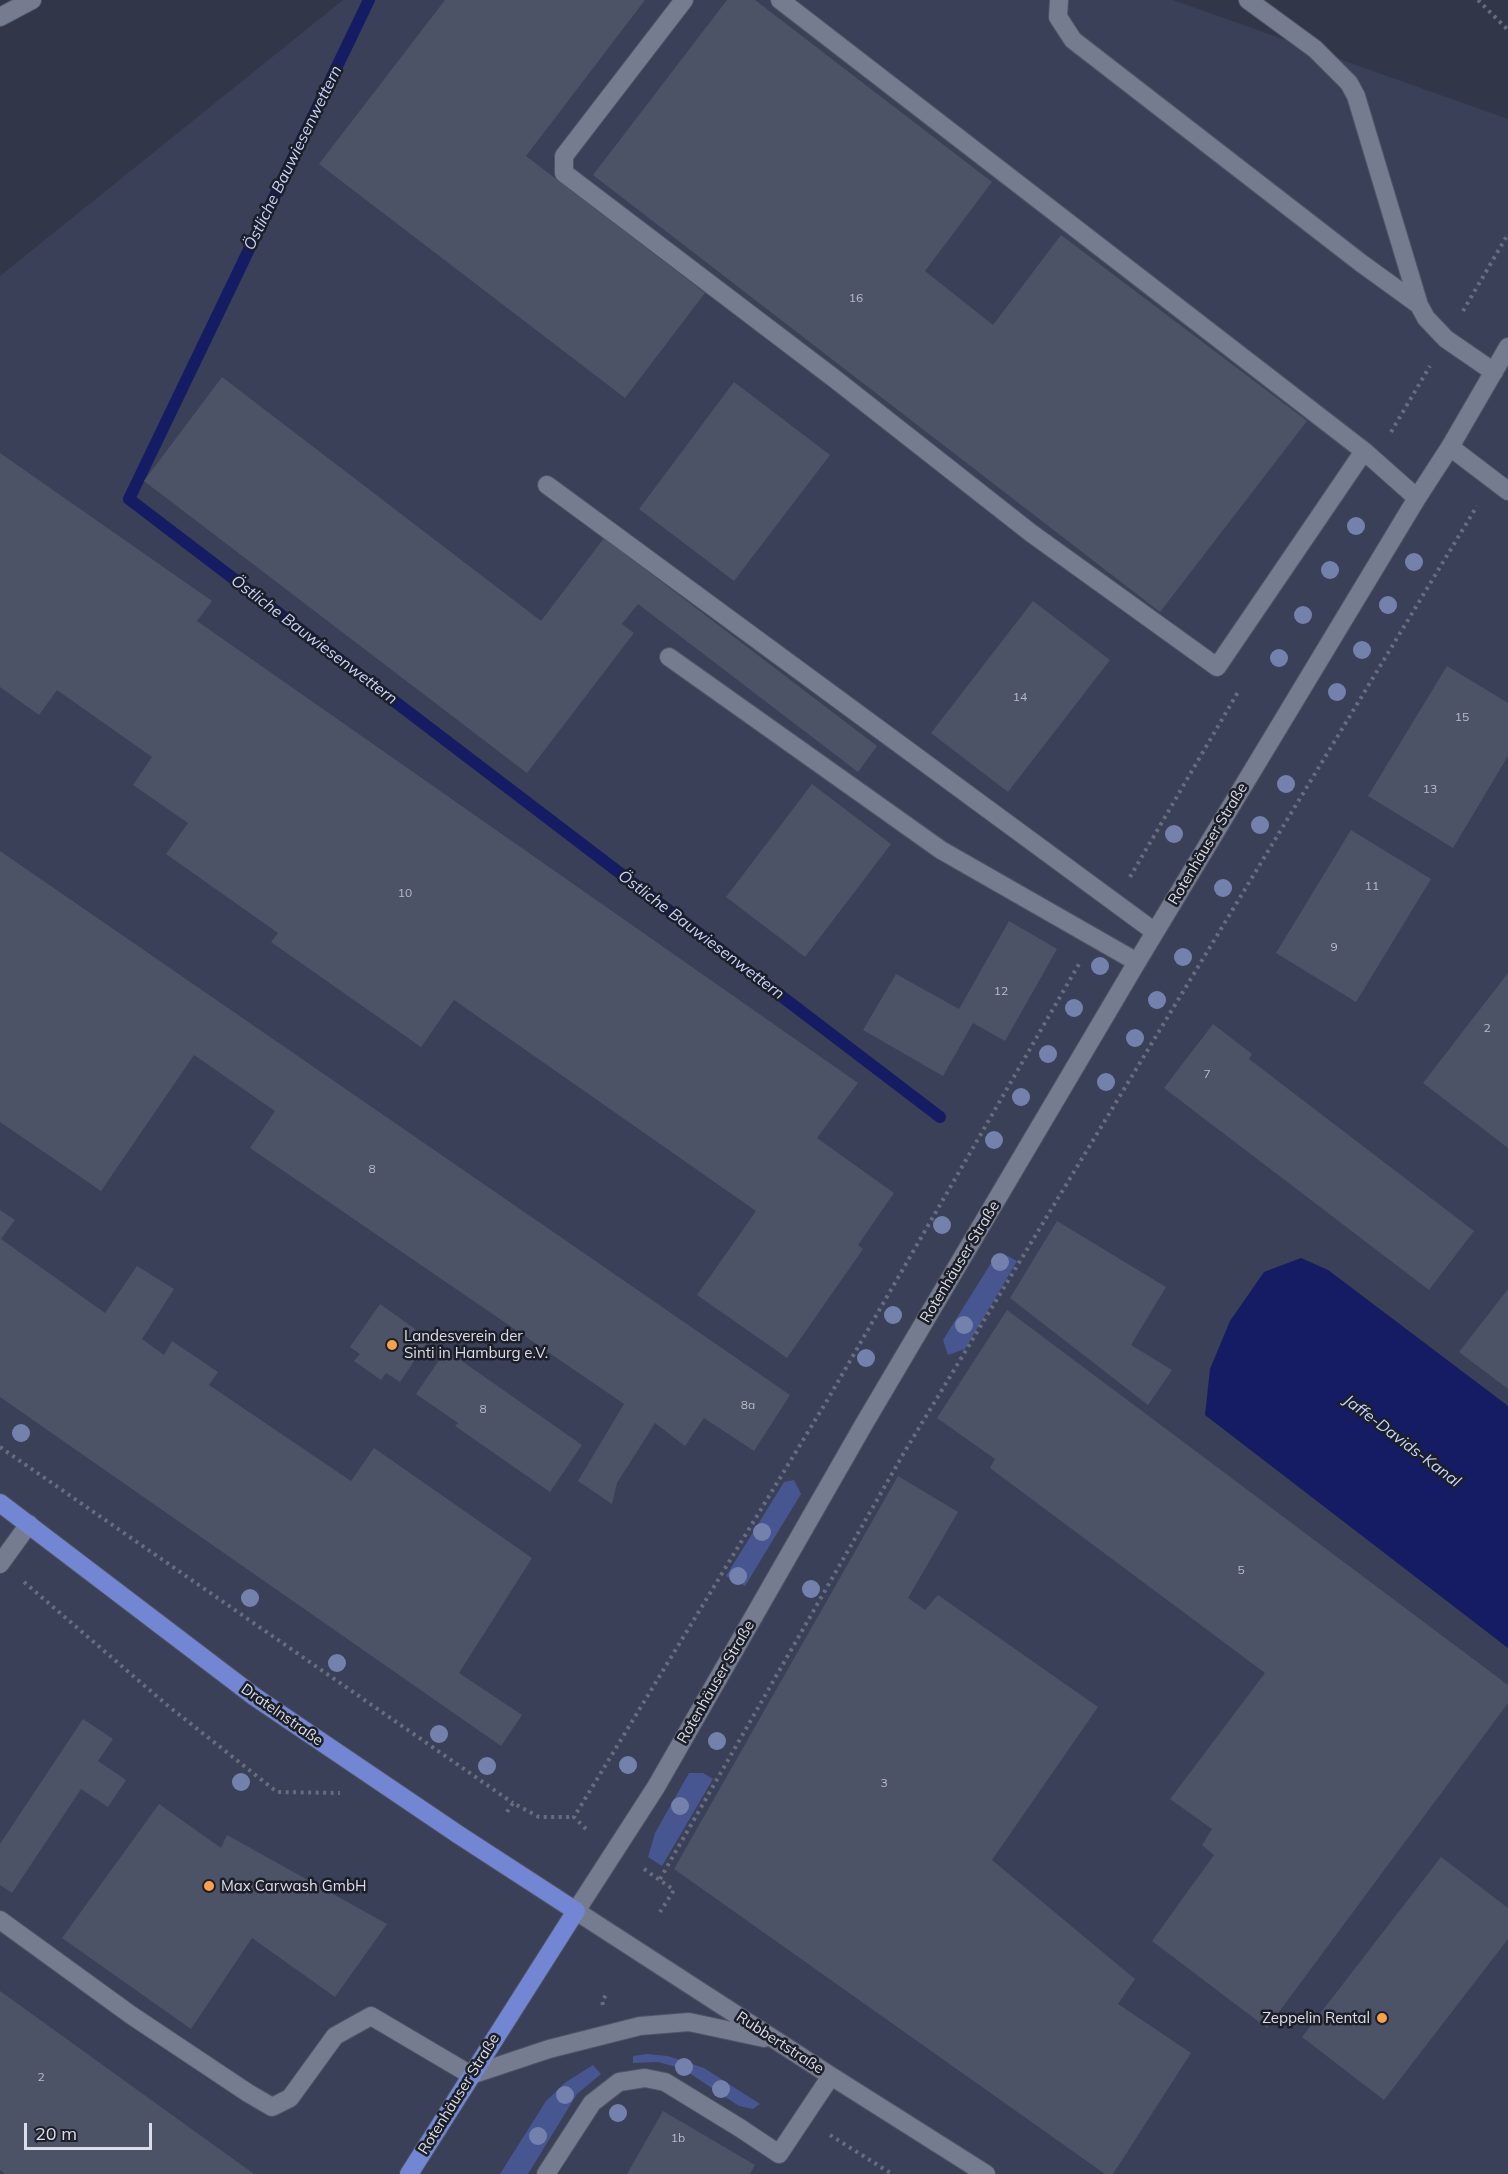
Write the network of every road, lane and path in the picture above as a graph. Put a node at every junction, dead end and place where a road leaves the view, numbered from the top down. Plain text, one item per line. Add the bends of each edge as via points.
1 (32, 0) edge
2 (684, 0) edge
3 (780, 0) edge
4 (1059, 0) edge
5 (1248, 0) edge
6 (1478, 0) edge
7 (0, 17) edge
8 (1508, 30) edge
9 (1508, 234) edge
10 (1419, 305) junction
11 (1446, 339) junction
12 (1508, 347) edge
13 (1494, 372) junction
14 (1450, 447) junction
15 (1369, 455) junction
16 (1493, 479) junction
17 (547, 485) dead end
18 (1508, 491) edge
19 (1417, 498) junction
20 (669, 657) dead end
21 (1242, 686) dead end
22 (1115, 902) junction
23 (1155, 932) junction
24 (1094, 937) junction
25 (1137, 962) junction
26 (0, 1448) edge
27 (0, 1503) edge
28 (29, 1524) junction
29 (0, 1563) edge
30 (277, 1792) dead end
31 (513, 1803) junction
32 (507, 1812) dead end
33 (574, 1817) junction
34 (586, 1829) dead end
35 (644, 1869) dead end
36 (660, 1880) junction
37 (576, 1911) junction
38 (660, 1912) dead end
39 (0, 1920) edge
40 (775, 2040) junction
41 (471, 2075) junction
42 (831, 2076) junction
43 (804, 2118) junction
44 (409, 2174) edge
45 (546, 2174) edge
46 (892, 2174) edge
47 (986, 2174) edge

1 - 7 street
2 - 15 street via 564,156 564,173 1031,533 1217,667
3 - 15 street
4 - 10 street via 1058,17 1073,40
5 - 10 street via 1315,49 1356,96
6 - 8 path
9 - 11 path
10 - 11 street
11 - 13 street
11 - 15 path
12 - 13 street, Rotenhäuser Straße
13 - 14 street, Rotenhäuser Straße
14 - 16 street
14 - 19 street, Rotenhäuser Straße
15 - 19 street
16 - 18 street
16 - 36 path via 904,1451
17 - 22 street
19 - 23 street, Rotenhäuser Straße
20 - 24 street via 941,850
21 - 22 path
22 - 23 street
23 - 25 street, Rotenhäuser Straße
24 - 25 street
24 - 33 path via 828,1399
25 - 37 street, Rotenhäuser Straße via 858,1434 656,1787
26 - 31 path
27 - 28 main road, Dratelnstraße
28 - 29 street
28 - 37 main road, Dratelnstraße via 255,1697
29 - 30 path via 167,1705
31 - 32 path
31 - 33 path via 539,1817
33 - 34 path
35 - 36 path
36 - 38 path via 674,1890
37 - 40 street, Rubbertstraße
37 - 41 main road, Rotenhäuser Straße
39 - 41 street via 131,2015 272,2107 290,2098 335,2036 371,2016
40 - 41 street via 689,2022 640,2026 549,2049
40 - 42 street, Rubbertstraße
41 - 44 main road, Rotenhäuser Straße
42 - 43 street
42 - 47 street, Rubbertstraße
43 - 45 street via 779,2154 666,2082 645,2078 619,2082 592,2103
43 - 46 path

